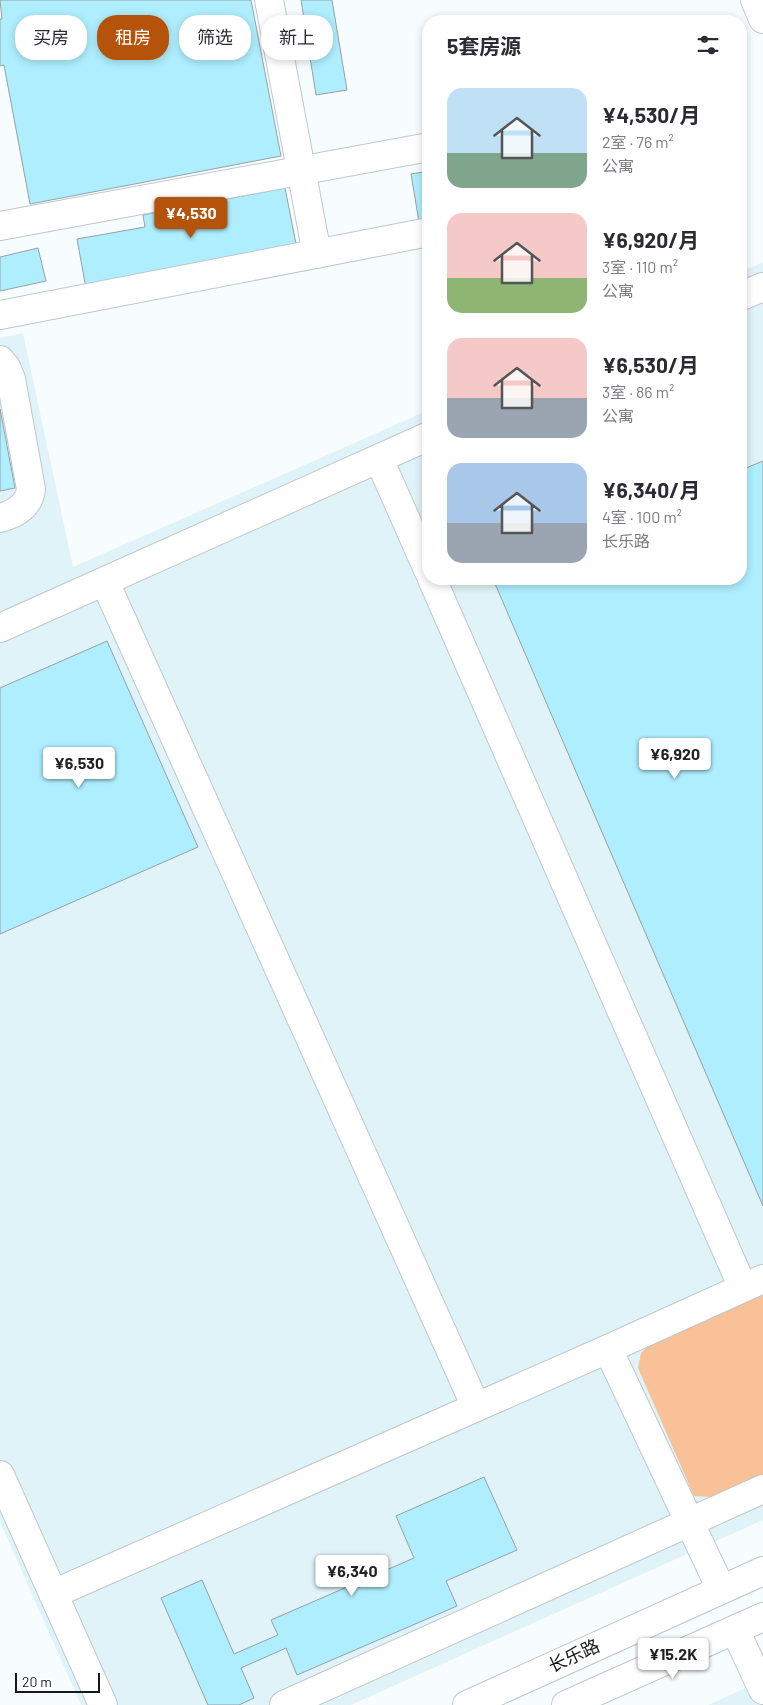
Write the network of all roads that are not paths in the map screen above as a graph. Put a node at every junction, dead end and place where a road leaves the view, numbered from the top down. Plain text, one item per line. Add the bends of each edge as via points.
1 (268, 0) edge
2 (755, 0) edge
3 (763, 19) edge
4 (422, 148) edge
5 (301, 171) junction
6 (0, 226) edge
7 (422, 233) edge
8 (317, 254) junction
9 (763, 286) edge
10 (747, 293) edge
11 (0, 315) edge
12 (0, 360) edge
13 (422, 439) edge
14 (379, 459) junction
15 (0, 518) edge
16 (422, 556) edge
17 (105, 582) junction
18 (435, 585) edge
19 (0, 628) edge
20 (753, 1283) edge
21 (608, 1349) junction
22 (476, 1407) junction
23 (0, 1475) edge
24 (763, 1489) edge
25 (689, 1522) junction
26 (763, 1570) edge
27 (721, 1589) junction
28 (53, 1594) junction
29 (763, 1617) edge
30 (735, 1630) junction
31 (763, 1690) edge
32 (103, 1705) edge
33 (284, 1705) edge
34 (467, 1705) edge
35 (566, 1705) edge

1 - 5 street
2 - 3 street
4 - 5 street
5 - 6 street
5 - 8 street
7 - 8 street
8 - 11 street
9 - 10 street
12 - 15 street via 11,379 31,489 24,505
13 - 14 street
14 - 16 street
14 - 17 street
17 - 19 street
17 - 22 street
18 - 20 street
20 - 21 street
21 - 22 street
21 - 25 street
22 - 28 street
23 - 28 street
24 - 25 street
25 - 27 street
25 - 33 street
26 - 27 street, 长乐路
27 - 34 street, 长乐路
28 - 32 street
29 - 30 street
30 - 31 street
30 - 35 street

